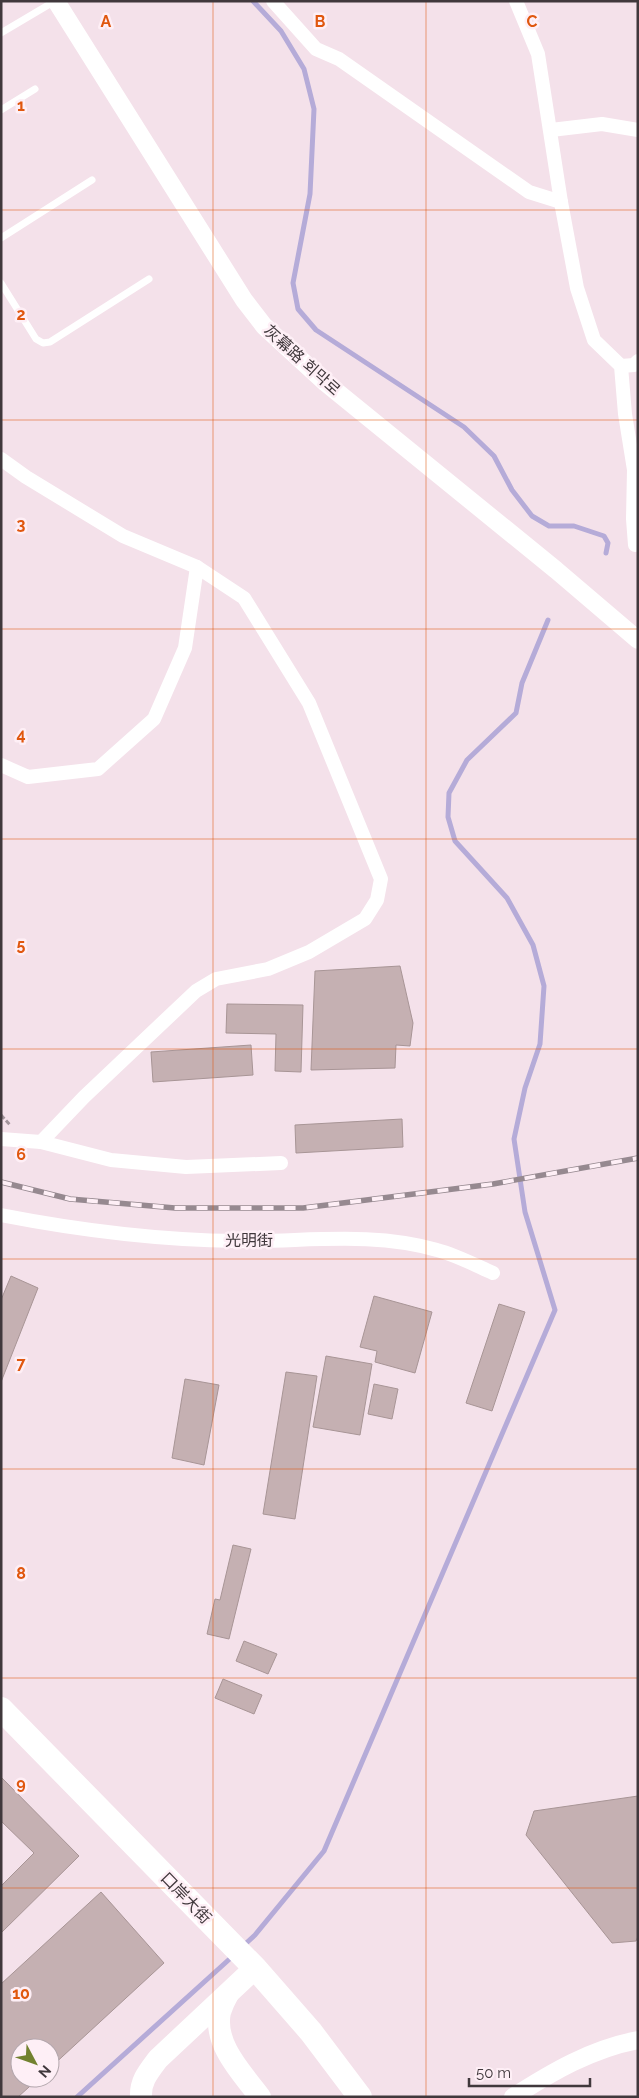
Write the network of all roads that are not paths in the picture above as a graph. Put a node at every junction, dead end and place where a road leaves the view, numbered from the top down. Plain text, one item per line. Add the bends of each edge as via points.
1 (55, 1) edge
2 (273, 1) edge
3 (516, 1) edge
4 (1, 33) edge
5 (34, 89) dead end
6 (1, 110) edge
7 (551, 130) junction
8 (638, 130) edge
9 (92, 180) dead end
10 (561, 202) junction
11 (1, 238) edge
12 (149, 279) dead end
13 (1, 283) edge
14 (638, 361) edge
15 (621, 366) junction
16 (1, 459) edge
17 (638, 543) edge
18 (197, 567) junction
19 (631, 624) edge
20 (638, 640) edge
21 (1, 765) edge
22 (1, 1139) edge
23 (41, 1142) junction
24 (281, 1162) dead end
25 (1, 1215) edge
26 (493, 1273) dead end
27 (1, 1709) edge
28 (244, 1956) junction
29 (228, 1993) junction
30 (638, 2040) edge
31 (141, 2097) edge
32 (260, 2097) edge
33 (360, 2097) edge
34 (512, 2097) edge

1 - 4 lane
1 - 19 street, 灰幕路 회막로 via 244,300 264,326 326,383
2 - 10 street via 316,50 339,58 528,192
3 - 7 street via 538,54
5 - 6 lane
7 - 8 street via 602,124
7 - 10 street
9 - 11 lane
10 - 15 street via 577,288 594,340
12 - 13 lane via 50,342 43,343 36,339
14 - 15 street via 634,365
15 - 17 street via 634,470 635,545
16 - 18 street via 123,536
18 - 21 street via 185,648 154,719 98,769 28,777
18 - 23 street via 244,598 309,703 381,879 377,900 365,920 309,952 268,969 216,979 196,991
19 - 20 street, 灰幕路 회막로
22 - 23 street
23 - 24 street via 111,1160 177,1166
25 - 26 street, 光明街 via 57,1226 219,1240 314,1238 394,1241 438,1250
27 - 28 highway, 口岸大街
28 - 29 main road
28 - 33 highway, 口岸大街 via 311,2032
29 - 31 main road via 158,2059 146,2074
29 - 32 main road via 220,2012 222,2041
30 - 34 street via 599,2050 561,2067

